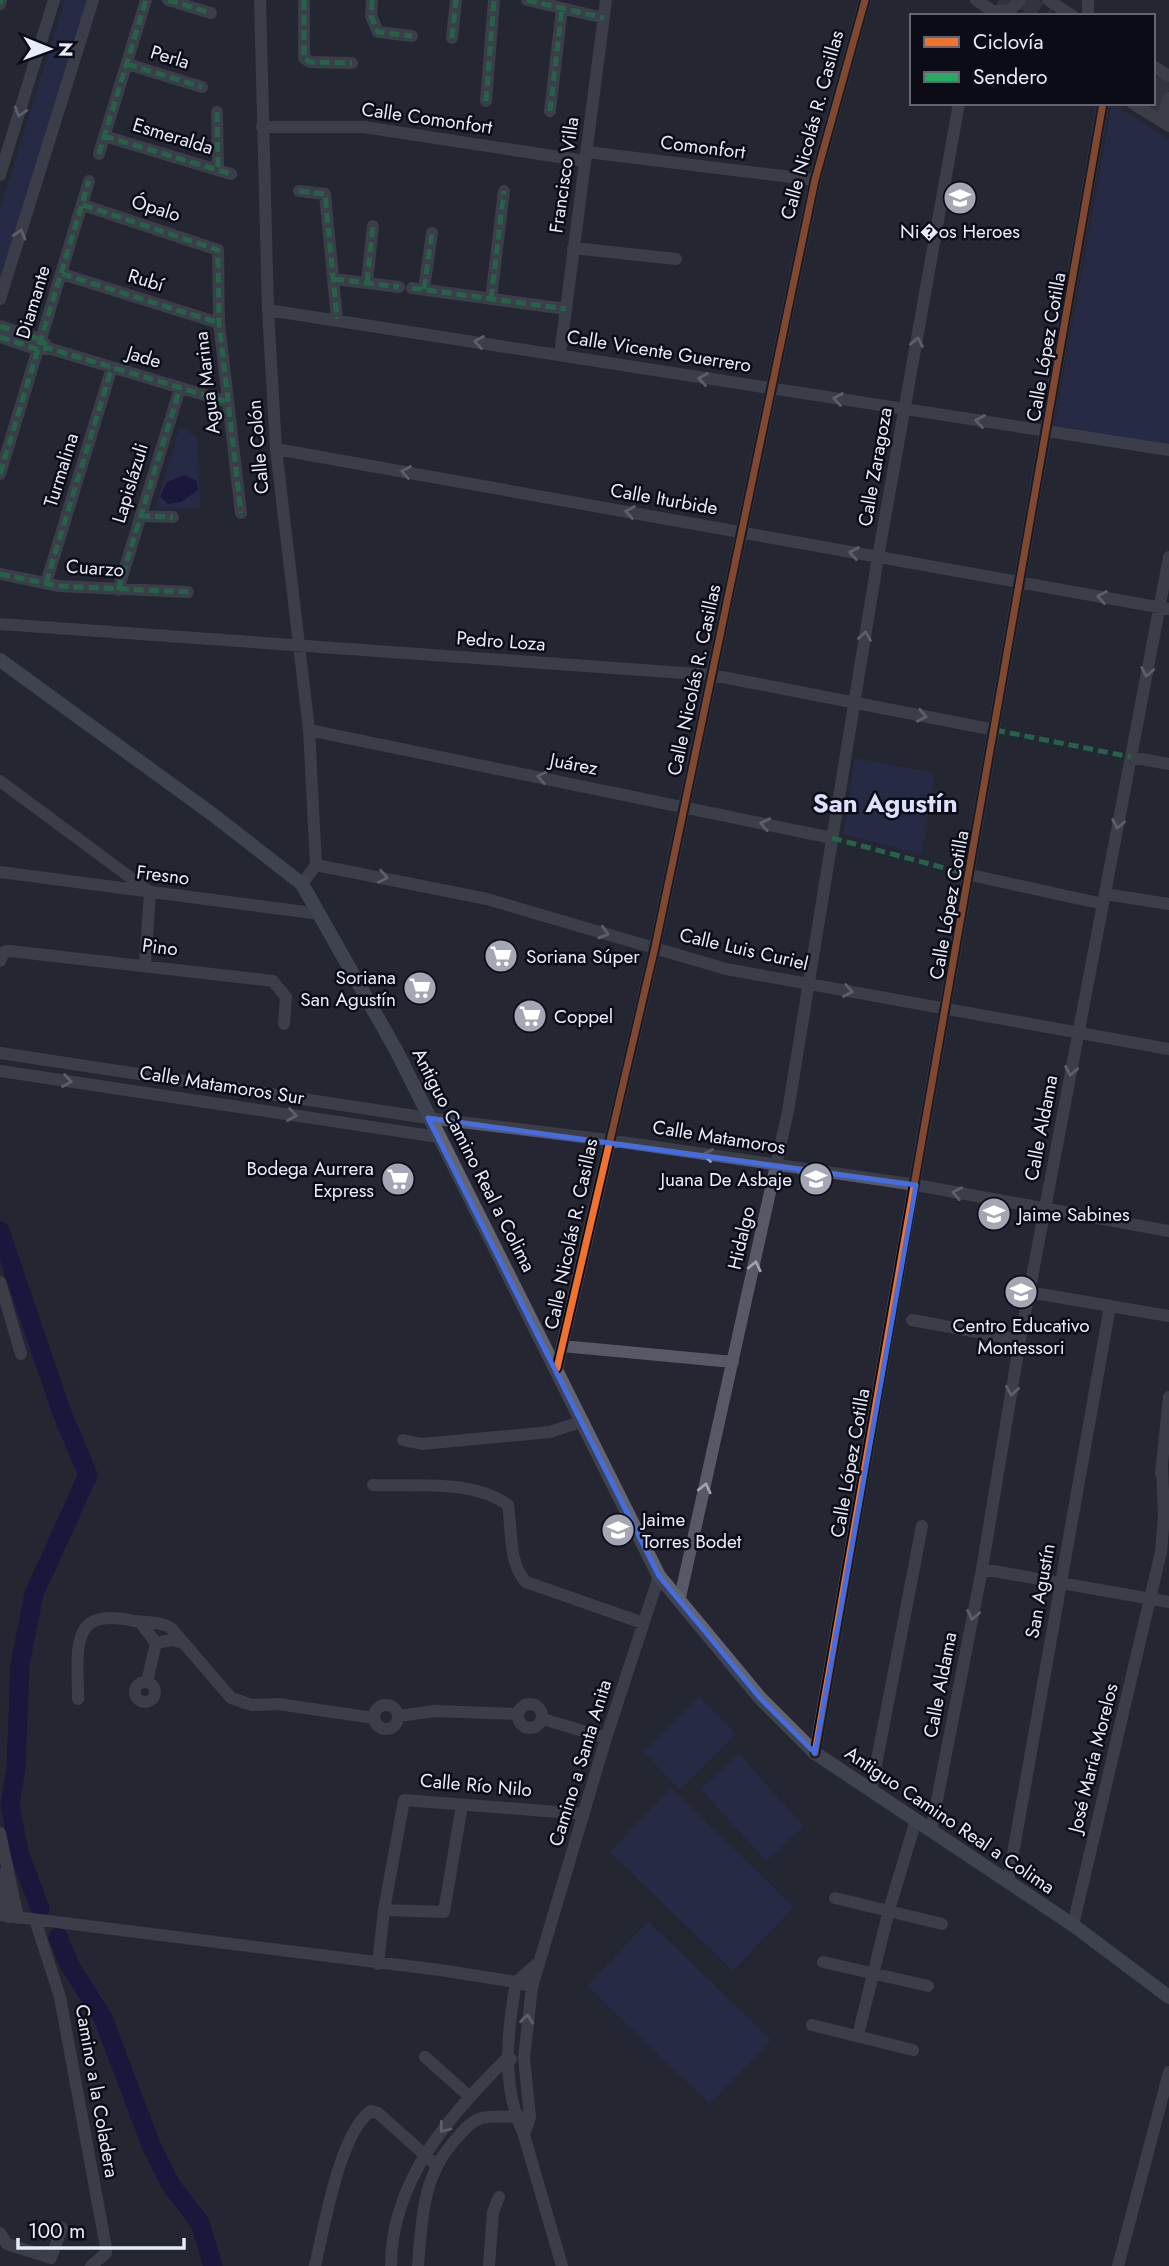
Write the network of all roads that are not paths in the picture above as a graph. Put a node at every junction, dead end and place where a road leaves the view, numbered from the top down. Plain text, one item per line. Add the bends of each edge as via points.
1 (54, 0) edge
2 (93, 0) edge
3 (146, 0) edge
4 (168, 0) edge
5 (260, 0) edge
6 (304, 0) edge
7 (372, 0) edge
8 (456, 0) edge
9 (494, 0) edge
10 (527, 0) edge
11 (606, 0) edge
12 (865, 0) edge
13 (976, 0) edge
14 (1020, 0) edge
15 (1048, 0) edge
16 (562, 8) junction
17 (211, 13) dead end
18 (997, 13) edge
19 (1070, 14) edge
20 (604, 18) junction
21 (412, 36) dead end
22 (452, 38) dead end
23 (352, 63) dead end
24 (127, 64) junction
25 (201, 87) dead end
26 (1169, 99) edge
27 (486, 102) dead end
28 (959, 105) edge
29 (1103, 105) edge
30 (1136, 105) edge
31 (550, 111) dead end
32 (217, 112) dead end
33 (1169, 124) edge
34 (262, 127) junction
35 (104, 136) junction
36 (99, 154) dead end
37 (586, 156) junction
38 (0, 175) edge
39 (814, 180) junction
40 (89, 181) dead end
41 (299, 191) dead end
42 (504, 191) dead end
43 (83, 205) junction
44 (373, 226) dead end
45 (432, 233) dead end
46 (573, 248) junction
47 (218, 250) joint
48 (676, 260) dead end
49 (62, 274) junction
50 (334, 279) junction
51 (367, 282) junction
52 (399, 286) dead end
53 (0, 299) edge
54 (491, 299) junction
55 (566, 309) junction
56 (268, 310) junction
57 (337, 319) junction
58 (219, 323) junction
59 (0, 326) edge
60 (0, 337) edge
61 (43, 346) junction
62 (560, 355) junction
63 (112, 367) junction
64 (180, 387) junction
65 (771, 389) junction
66 (228, 402) junction
67 (905, 410) junction
68 (1048, 432) junction
69 (276, 449) junction
70 (1169, 450) edge
71 (0, 474) edge
72 (241, 513) dead end
73 (141, 516) junction
74 (173, 517) dead end
75 (741, 532) junction
76 (1169, 556) edge
77 (878, 557) junction
78 (0, 574) edge
79 (1020, 582) junction
80 (46, 583) junction
81 (118, 590) junction
82 (188, 593) dead end
83 (1164, 608) edge
84 (0, 624) edge
85 (298, 647) junction
86 (0, 660) edge
87 (712, 675) junction
88 (855, 704) junction
89 (309, 730) junction
90 (996, 730) junction
91 (1131, 757) junction
92 (1169, 764) edge
93 (0, 781) edge
94 (684, 807) junction
95 (832, 838) junction
96 (316, 865) junction
97 (0, 872) edge
98 (973, 876) junction
99 (302, 884) junction
100 (150, 892) junction
101 (1104, 899) junction
102 (1169, 904) edge
103 (320, 914) junction
104 (655, 947) junction
105 (0, 961) edge
106 (145, 965) junction
107 (810, 984) junction
108 (947, 1009) junction
109 (284, 1024) dead end
110 (1079, 1033) junction
111 (1169, 1049) edge
112 (0, 1053) edge
113 (0, 1071) edge
114 (254, 1090) junction
115 (251, 1109) junction
116 (428, 1118) junction
117 (438, 1137) junction
118 (608, 1140) junction
119 (778, 1166) junction
120 (916, 1185) junction
121 (1045, 1211) junction
122 (1169, 1231) edge
123 (0, 1282) edge
124 (1029, 1292) junction
125 (1110, 1306) junction
126 (1169, 1315) edge
127 (912, 1320) dead end
128 (1020, 1340) junction
129 (562, 1346) junction
130 (21, 1354) dead end
131 (733, 1362) junction
132 (557, 1368) junction
133 (1169, 1399) edge
134 (583, 1421) junction
135 (403, 1440) dead end
136 (373, 1485) dead end
137 (922, 1527) dead end
138 (982, 1569) junction
139 (659, 1576) junction
140 (1061, 1584) junction
141 (1151, 1599) junction
142 (679, 1602) junction
143 (1169, 1602) edge
144 (141, 1622) junction
145 (643, 1623) junction
146 (156, 1643) junction
147 (184, 1643) junction
148 (147, 1682) dead end
149 (78, 1699) dead end
150 (606, 1738) junction
151 (815, 1753) junction
152 (871, 1791) junction
153 (462, 1805) junction
154 (584, 1814) junction
155 (916, 1820) junction
156 (931, 1830) junction
157 (0, 1833) edge
158 (0, 1874) edge
159 (1008, 1882) junction
160 (835, 1898) dead end
161 (384, 1910) junction
162 (889, 1910) junction
163 (9, 1917) edge
164 (35, 1920) junction
165 (942, 1924) dead end
166 (1073, 1925) junction
167 (539, 1962) junction
168 (823, 1962) dead end
169 (378, 1964) junction
170 (873, 1973) junction
171 (516, 1982) junction
172 (928, 1986) dead end
173 (532, 1987) junction
174 (1169, 1997) edge
175 (812, 2025) dead end
176 (858, 2035) junction
177 (913, 2050) dead end
178 (425, 2057) dead end
179 (524, 2058) junction
180 (506, 2060) junction
181 (1169, 2072) edge
182 (469, 2096) junction
183 (516, 2117) junction
184 (530, 2117) junction
185 (524, 2135) junction
186 (424, 2155) junction
187 (435, 2164) junction
188 (499, 2197) dead end
189 (62, 2228) dead end
190 (0, 2233) edge
191 (91, 2266) edge
192 (315, 2266) edge
193 (391, 2266) edge
194 (418, 2266) edge
195 (489, 2266) edge
196 (562, 2266) edge
197 (1118, 2266) edge

1 -> 38 street
53 -> 2 street
3 - 24 street
4 - 17 street
5 - 34 street, Calle Colón
6 - 23 street via 304,58
7 - 21 street via 371,16 378,32
8 - 22 street
9 - 27 street
10 - 16 street
11 - 20 street, Francisco Villa
12 - 39 street, Calle Nicolás R. Casillas
13 - 18 street
14 - 18 street via 1010,11
15 - 19 street
16 - 20 street
16 - 31 street
20 - 37 street, Francisco Villa
24 - 25 street, Perla
24 - 35 street
26 - 33 street via 1164,112
67 -> 28 street, Calle Zaragoza
29 - 68 street, Calle López Cotilla
30 - 33 street
32 - 35 street, Esmeralda via 224,172
34 - 37 street, Calle Comonfort via 364,127
34 - 56 street, Calle Colón
35 - 36 street
37 - 39 street, Comonfort
37 - 46 street, Francisco Villa
39 - 65 street, Calle Nicolás R. Casillas
40 - 43 street, Diamante
41 - 50 street via 325,194
42 - 54 street
43 - 47 street, Ópalo
43 - 49 street, Diamante
44 - 51 street
45 - 54 street via 418,289
46 - 48 street
46 - 55 street, Francisco Villa
47 - 58 street, Agua Marina
49 - 58 street, Rubí
49 - 61 street, Diamante
50 - 51 street
50 - 57 street
51 - 52 street
54 - 55 street
55 - 62 street, Francisco Villa
56 - 57 street, Calle Vicente Guerrero
56 - 69 street, Calle Colón
62 -> 57 street, Calle Vicente Guerrero
58 - 66 street, Agua Marina
59 - 61 street, Jade
60 - 61 street, Jade
61 - 63 street, Jade
61 - 71 street, Diamante
65 -> 62 street, Calle Vicente Guerrero
63 - 64 street, Jade
63 - 80 street, Turmalina
64 - 66 street, Jade
64 - 73 street, Lapislázuli
67 -> 65 street, Calle Vicente Guerrero
65 - 75 street, Calle Nicolás R. Casillas
66 - 72 street, Agua Marina
68 -> 67 street, Calle Vicente Guerrero
67 - 77 street, Calle Zaragoza
68 - 70 street, Calle Vicente Guerrero
68 - 79 street, Calle López Cotilla
75 -> 69 street, Calle Iturbide
69 - 85 street, Calle Colón
73 - 74 street
73 - 81 street, Lapislázuli
77 -> 75 street, Calle Iturbide
75 - 87 street, Calle Nicolás R. Casillas
76 - 83 street, Calle Aldama
77 - 79 street, Calle Iturbide
88 -> 77 street, Calle Zaragoza
78 - 80 street, Cuarzo
83 -> 79 street, Calle Iturbide
79 - 90 street, Calle López Cotilla
80 - 81 street, Cuarzo
81 - 82 street, Cuarzo
83 -> 91 street, Calle Aldama
84 - 85 street, Pedro Loza
85 - 87 street, Pedro Loza
85 - 89 street, Calle Colón
86 - 99 main road, Antiguo Camino Real a Colima
87 - 88 street, Pedro Loza
87 - 94 street, Calle Nicolás R. Casillas
88 -> 90 street, Pedro Loza
88 - 95 street, Calle Zaragoza
94 -> 89 street, Juárez
89 - 96 street, Calle Colón
90 - 98 street, Calle López Cotilla
91 - 92 street
91 -> 101 street, Calle Aldama
93 - 100 street
95 -> 94 street, Juárez
94 - 104 street, Calle Nicolás R. Casillas
95 - 107 street, Hidalgo
96 - 99 street
96 -> 104 street, Calle Luis Curiel via 487,899
97 - 100 street, Fresno
98 - 101 street
98 - 108 street, Calle López Cotilla
99 - 103 main road, Antiguo Camino Real a Colima
100 - 103 street, Fresno
100 - 106 street
101 - 102 street
101 - 110 street, Calle Aldama
103 - 116 main road, Antiguo Camino Real a Colima via 396,1050
104 - 107 street, Calle Luis Curiel via 726,969
104 - 118 street, Calle Nicolás R. Casillas
105 - 106 street, Pino via 10,950
106 - 109 street, Pino via 273,981 286,997
107 -> 108 street, Calle Luis Curiel
107 - 119 street, Hidalgo
108 - 110 street, Calle Luis Curiel
108 - 120 street, Calle López Cotilla
110 - 111 street, Calle Luis Curiel
110 -> 121 street, Calle Aldama
112 - 114 street, Calle Matamoros Sur
113 -> 115 street, Calle Matamoros Sur
114 - 115 street
114 - 116 street, Calle Matamoros Sur
115 -> 117 street, Calle Matamoros Sur
116 - 117 main road, Antiguo Camino Real a Colima
116 - 118 street, Calle Matamoros
117 - 132 main road, Antiguo Camino Real a Colima
119 -> 118 street, Calle Matamoros
118 - 129 street, Calle Nicolás R. Casillas
119 - 120 street, Calle Matamoros
131 -> 119 street, Hidalgo
121 -> 120 street, Calle Matamoros
120 - 151 street, Calle López Cotilla
121 - 122 street, Calle Matamoros
121 - 124 street, Calle Aldama
123 - 130 street
124 - 125 street
124 - 128 street, Calle Aldama
125 - 126 street
125 - 140 street, San Agustín
127 - 128 street
128 -> 138 street, Calle Aldama
129 - 131 street
129 - 132 street, Calle Nicolás R. Casillas
142 -> 131 street, Hidalgo
132 - 134 main road, Antiguo Camino Real a Colima
133 - 141 street, José María Morelos via 1162,1466 1163,1534
134 - 135 street via 550,1432 422,1444
134 - 139 main road, Antiguo Camino Real a Colima
136 - 145 street via 475,1489 493,1494 508,1505 515,1562 526,1582
137 - 152 street
138 - 140 street
138 -> 156 street, Calle Aldama
139 - 142 main road, Antiguo Camino Real a Colima
139 - 145 street, Camino a Santa Anita
140 - 141 street
140 - 159 street, San Agustín
141 - 143 street
141 - 166 street, José María Morelos
142 - 151 main road, Antiguo Camino Real a Colima via 760,1698
144 - 146 street
144 - 147 street via 162,1623
144 - 149 street via 117,1617 89,1622 79,1645
145 - 150 street, Camino a Santa Anita
146 - 147 street
146 - 148 street
147 - 150 street via 240,1703 374,1718 377,1709 386,1705 399,1716 436,1711 518,1714 530,1703 539,1707 543,1719
150 - 154 street, Camino a Santa Anita
151 - 152 main road, Antiguo Camino Real a Colima
152 - 155 main road, Antiguo Camino Real a Colima
153 - 154 street, Calle Río Nilo
153 - 161 street via 444,1912
153 - 161 street, Calle Río Nilo via 408,1798 401,1804
154 - 167 street, Camino a Santa Anita
155 - 156 main road, Antiguo Camino Real a Colima
155 - 162 street
156 - 159 main road, Antiguo Camino Real a Colima
157 - 163 street
158 - 163 street
159 - 166 main road, Antiguo Camino Real a Colima
160 - 162 street
161 - 169 street, Calle Río Nilo
162 - 165 street
162 - 170 street
163 - 164 street
164 - 169 street
164 - 191 street, Camino a la Coladera via 60,1997 106,2248
166 - 174 main road, Antiguo Camino Real a Colima
167 - 171 street
167 - 173 street, Camino a Santa Anita
168 - 170 street
169 - 171 street
170 - 172 street
170 - 176 street
171 - 173 street
171 - 180 street
179 -> 173 street, Camino a Santa Anita
175 - 176 street
176 - 177 street
178 - 182 street
179 - 180 street
179 - 184 street, Camino a Santa Anita
180 - 182 street
180 - 183 street
181 - 197 street
182 -> 186 street
183 - 184 street
183 - 185 street
183 - 187 street via 475,2120
184 - 185 street
185 - 196 street
186 - 187 street
186 - 192 street via 378,2113 366,2115 347,2147 335,2181
186 - 193 street via 410,2179 398,2217
187 - 194 street via 423,2202
188 - 195 street via 493,2212
189 - 190 street via 51,2258 7,2244

